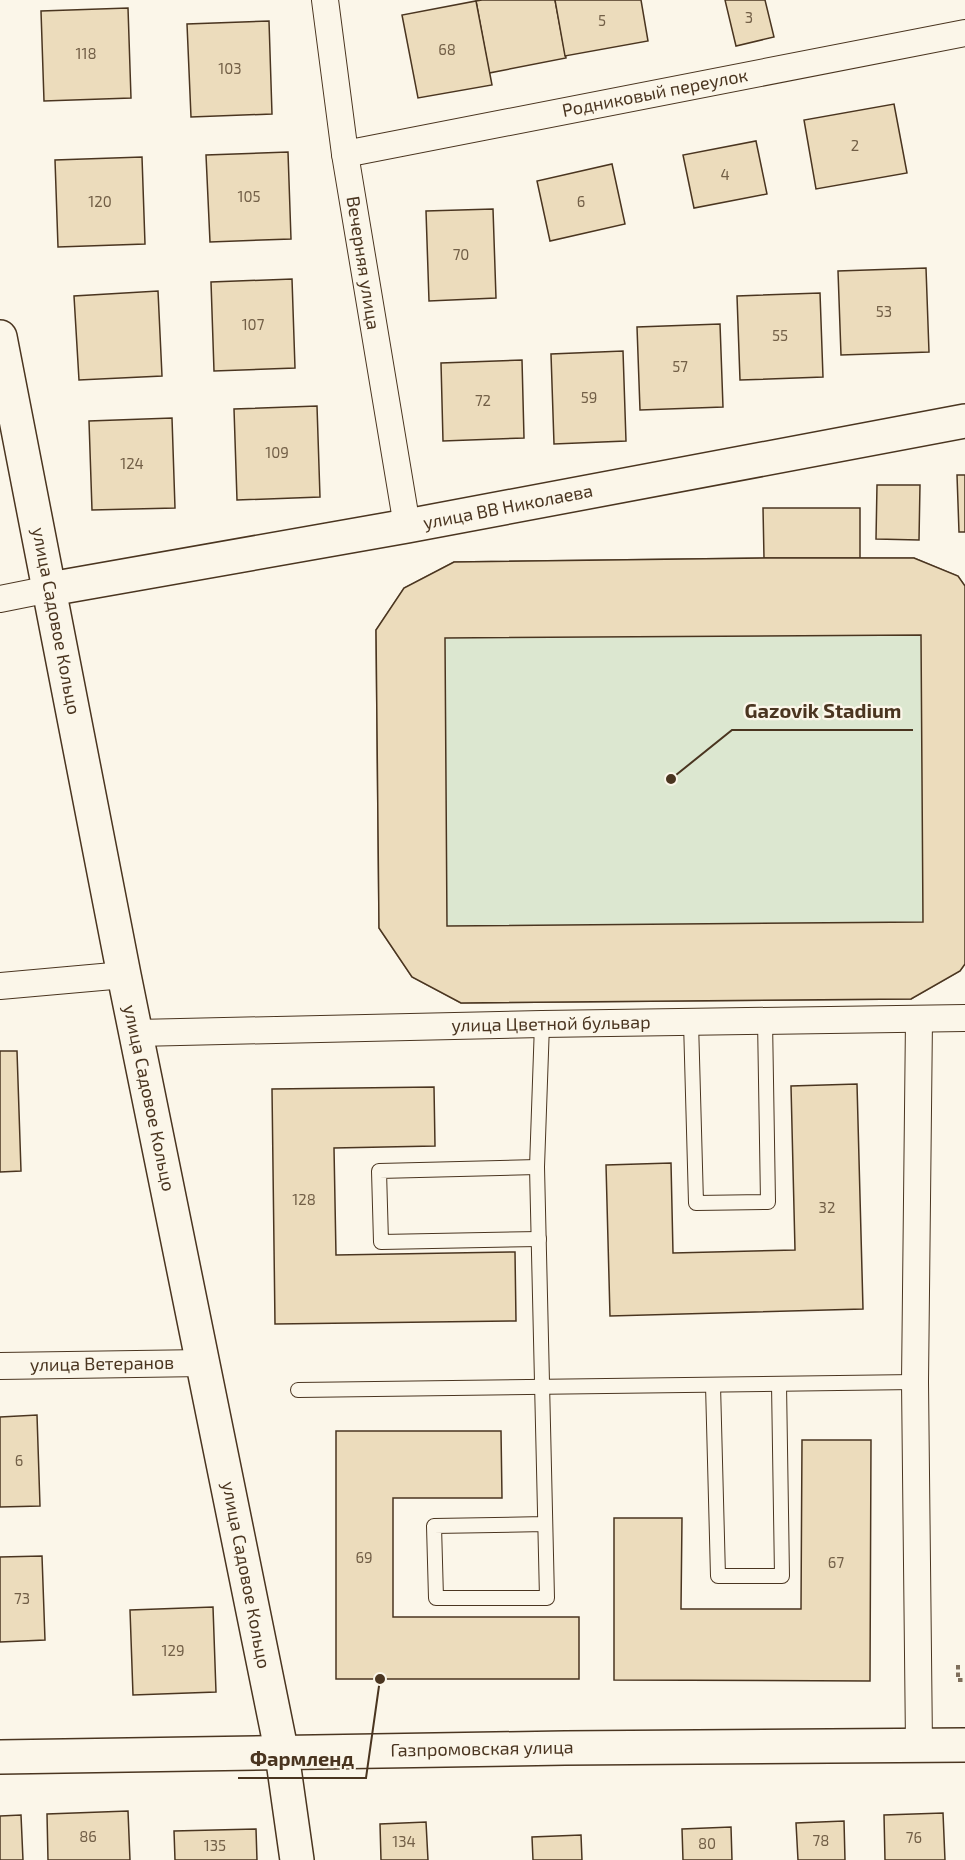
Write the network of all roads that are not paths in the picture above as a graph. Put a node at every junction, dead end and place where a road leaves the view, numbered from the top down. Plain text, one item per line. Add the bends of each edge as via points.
1 (325, 0) edge
2 (965, 33) edge
3 (345, 154) junction
4 (0, 337) edge
5 (965, 421) edge
6 (407, 526) junction
7 (50, 589) junction
8 (0, 598) edge
9 (124, 975) junction
10 (0, 986) edge
11 (965, 1018) edge
12 (919, 1019) junction
13 (765, 1020) junction
14 (691, 1022) junction
15 (542, 1024) junction
16 (136, 1033) junction
17 (537, 1167) junction
18 (539, 1239) junction
19 (204, 1363) junction
20 (0, 1366) edge
21 (915, 1382) junction
22 (778, 1384) junction
23 (713, 1385) junction
24 (543, 1387) junction
25 (298, 1390) dead end
26 (545, 1524) junction
27 (919, 1745) junction
28 (965, 1745) edge
29 (282, 1754) junction
30 (0, 1757) edge
31 (297, 1860) edge

1 - 3 street, Вечерняя улица
2 - 3 street, Родниковый переулок
3 - 6 street, Вечерняя улица
4 - 7 main road, улица Садовое Кольцо
5 - 6 main road, улица ВВ Николаева
6 - 7 main road, улица ВВ Николаева
7 - 8 street
7 - 9 main road, улица Садовое Кольцо
9 - 10 street
9 - 16 main road, улица Садовое Кольцо
11 - 12 street, улица Цветной бульвар
12 - 13 street, улица Цветной бульвар
12 - 21 street
13 - 14 street, улица Цветной бульвар
13 - 14 lane via 768,1202 696,1203
14 - 15 street, улица Цветной бульвар
15 - 16 street, улица Цветной бульвар
15 - 17 lane
16 - 19 main road, улица Садовое Кольцо
17 - 18 lane
17 - 18 lane via 379,1171 381,1242
18 - 24 lane
19 - 20 street, улица Ветеранов
19 - 29 main road, улица Садовое Кольцо
21 - 22 lane
21 - 27 street
22 - 23 lane
22 - 23 lane via 782,1576 718,1576
23 - 24 lane
24 - 25 lane
24 - 26 lane
26 - 26 lane via 547,1598 436,1598 434,1526
27 - 28 main road, Газпромовская улица
27 - 29 main road, Газпромовская улица
29 - 30 main road, Газпромовская улица
29 - 31 main road, улица Садовое Кольцо

